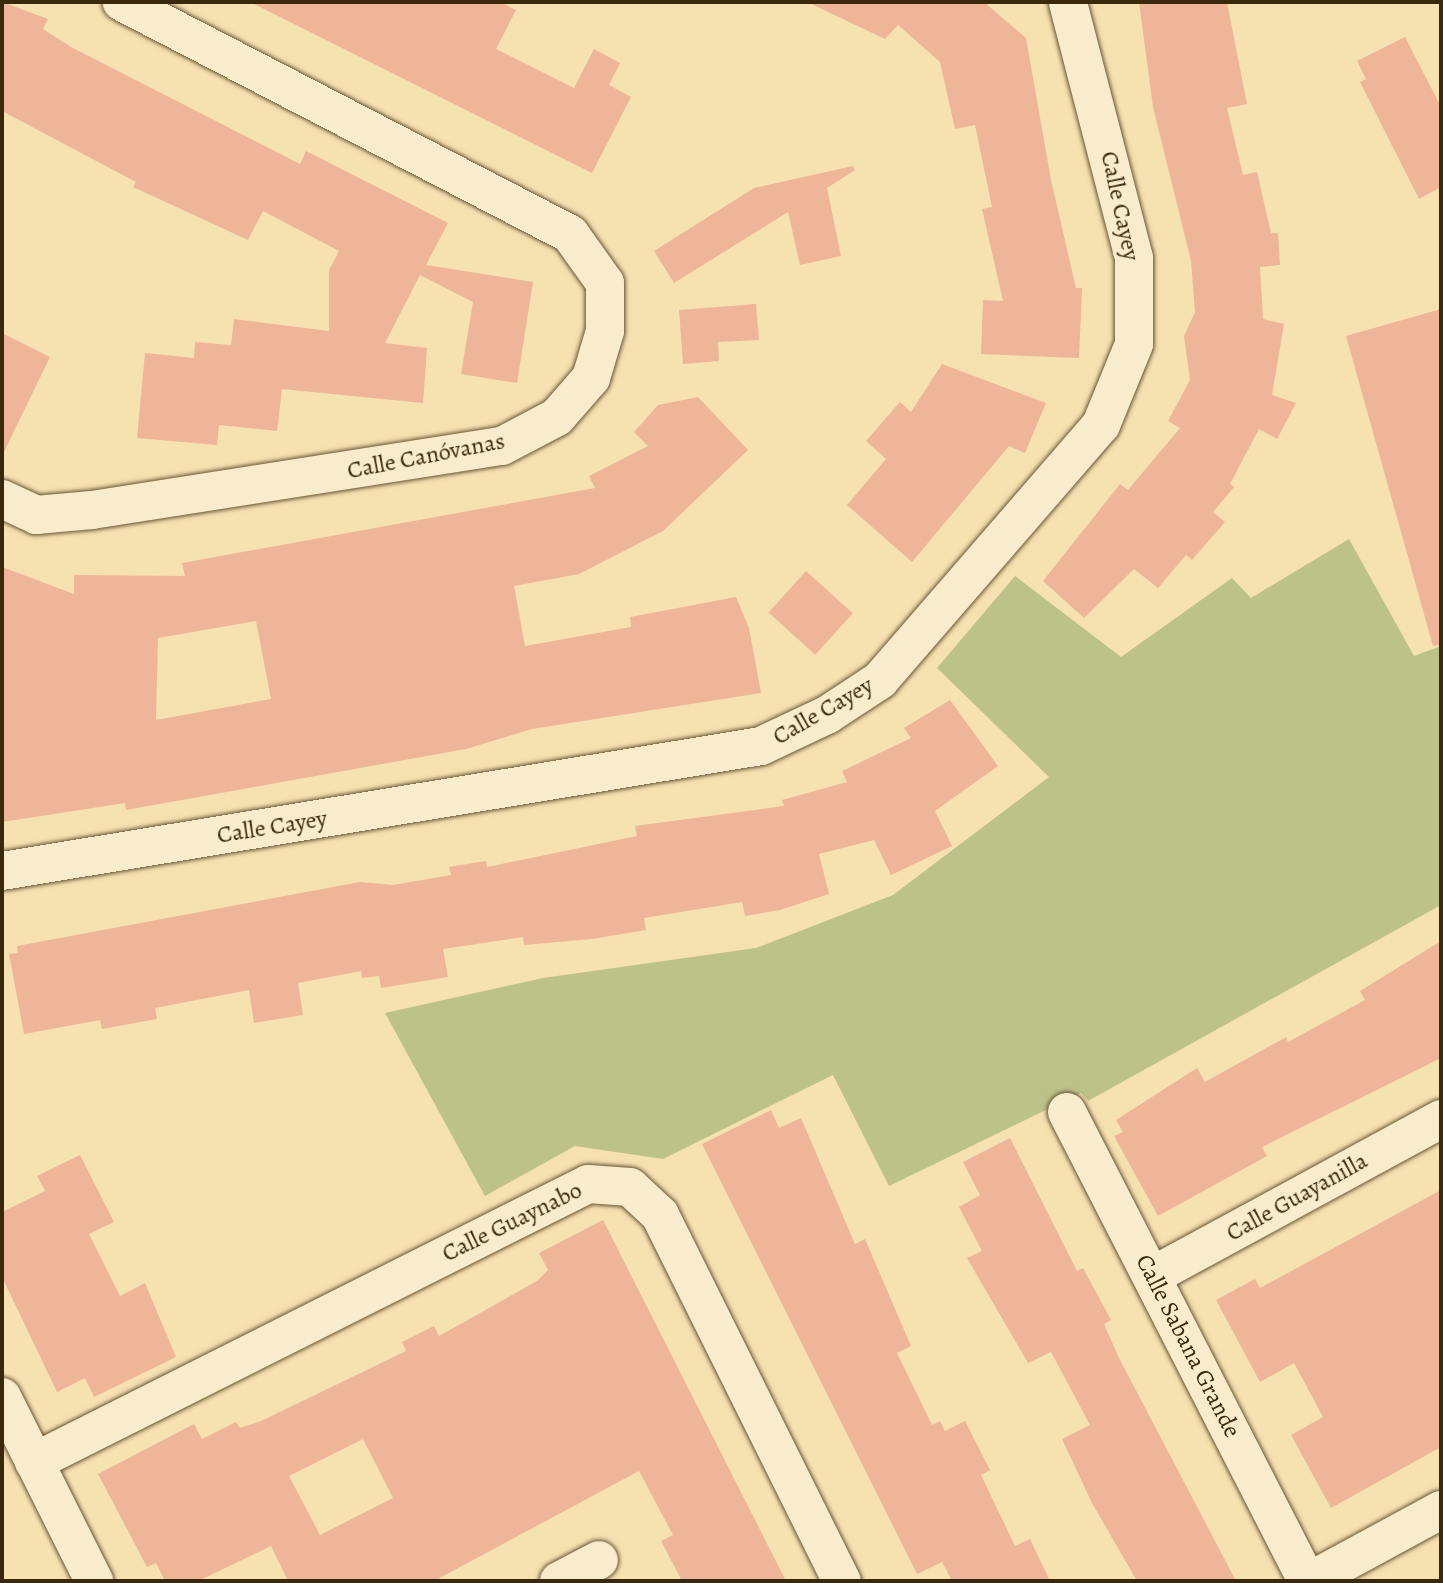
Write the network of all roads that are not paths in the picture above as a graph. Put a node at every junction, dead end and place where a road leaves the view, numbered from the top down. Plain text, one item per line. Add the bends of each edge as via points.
1 (122, 2) edge
2 (1068, 2) edge
3 (2, 499) edge
4 (2, 871) edge
5 (1067, 1112) dead end
6 (1441, 1119) edge
7 (1152, 1276) junction
8 (2, 1397) edge
9 (34, 1462) junction
10 (1441, 1510) edge
11 (599, 1560) dead end
12 (94, 1581) edge
13 (559, 1581) edge
14 (842, 1581) edge
15 (1309, 1581) edge

1 - 3 street, Calle Canóvanas via 570,234 605,283 605,331 591,378 557,417 502,446 36,515
2 - 4 street, Calle Cayey via 1135,258 1134,344 1101,425 880,680 827,715 761,746
5 - 7 street, Calle Sabana Grande
6 - 7 street, Calle Guayanilla
7 - 15 street, Calle Sabana Grande
8 - 9 street
9 - 12 street
9 - 14 street, Calle Guaynabo via 588,1184 630,1187 660,1215
10 - 15 street
11 - 13 street

